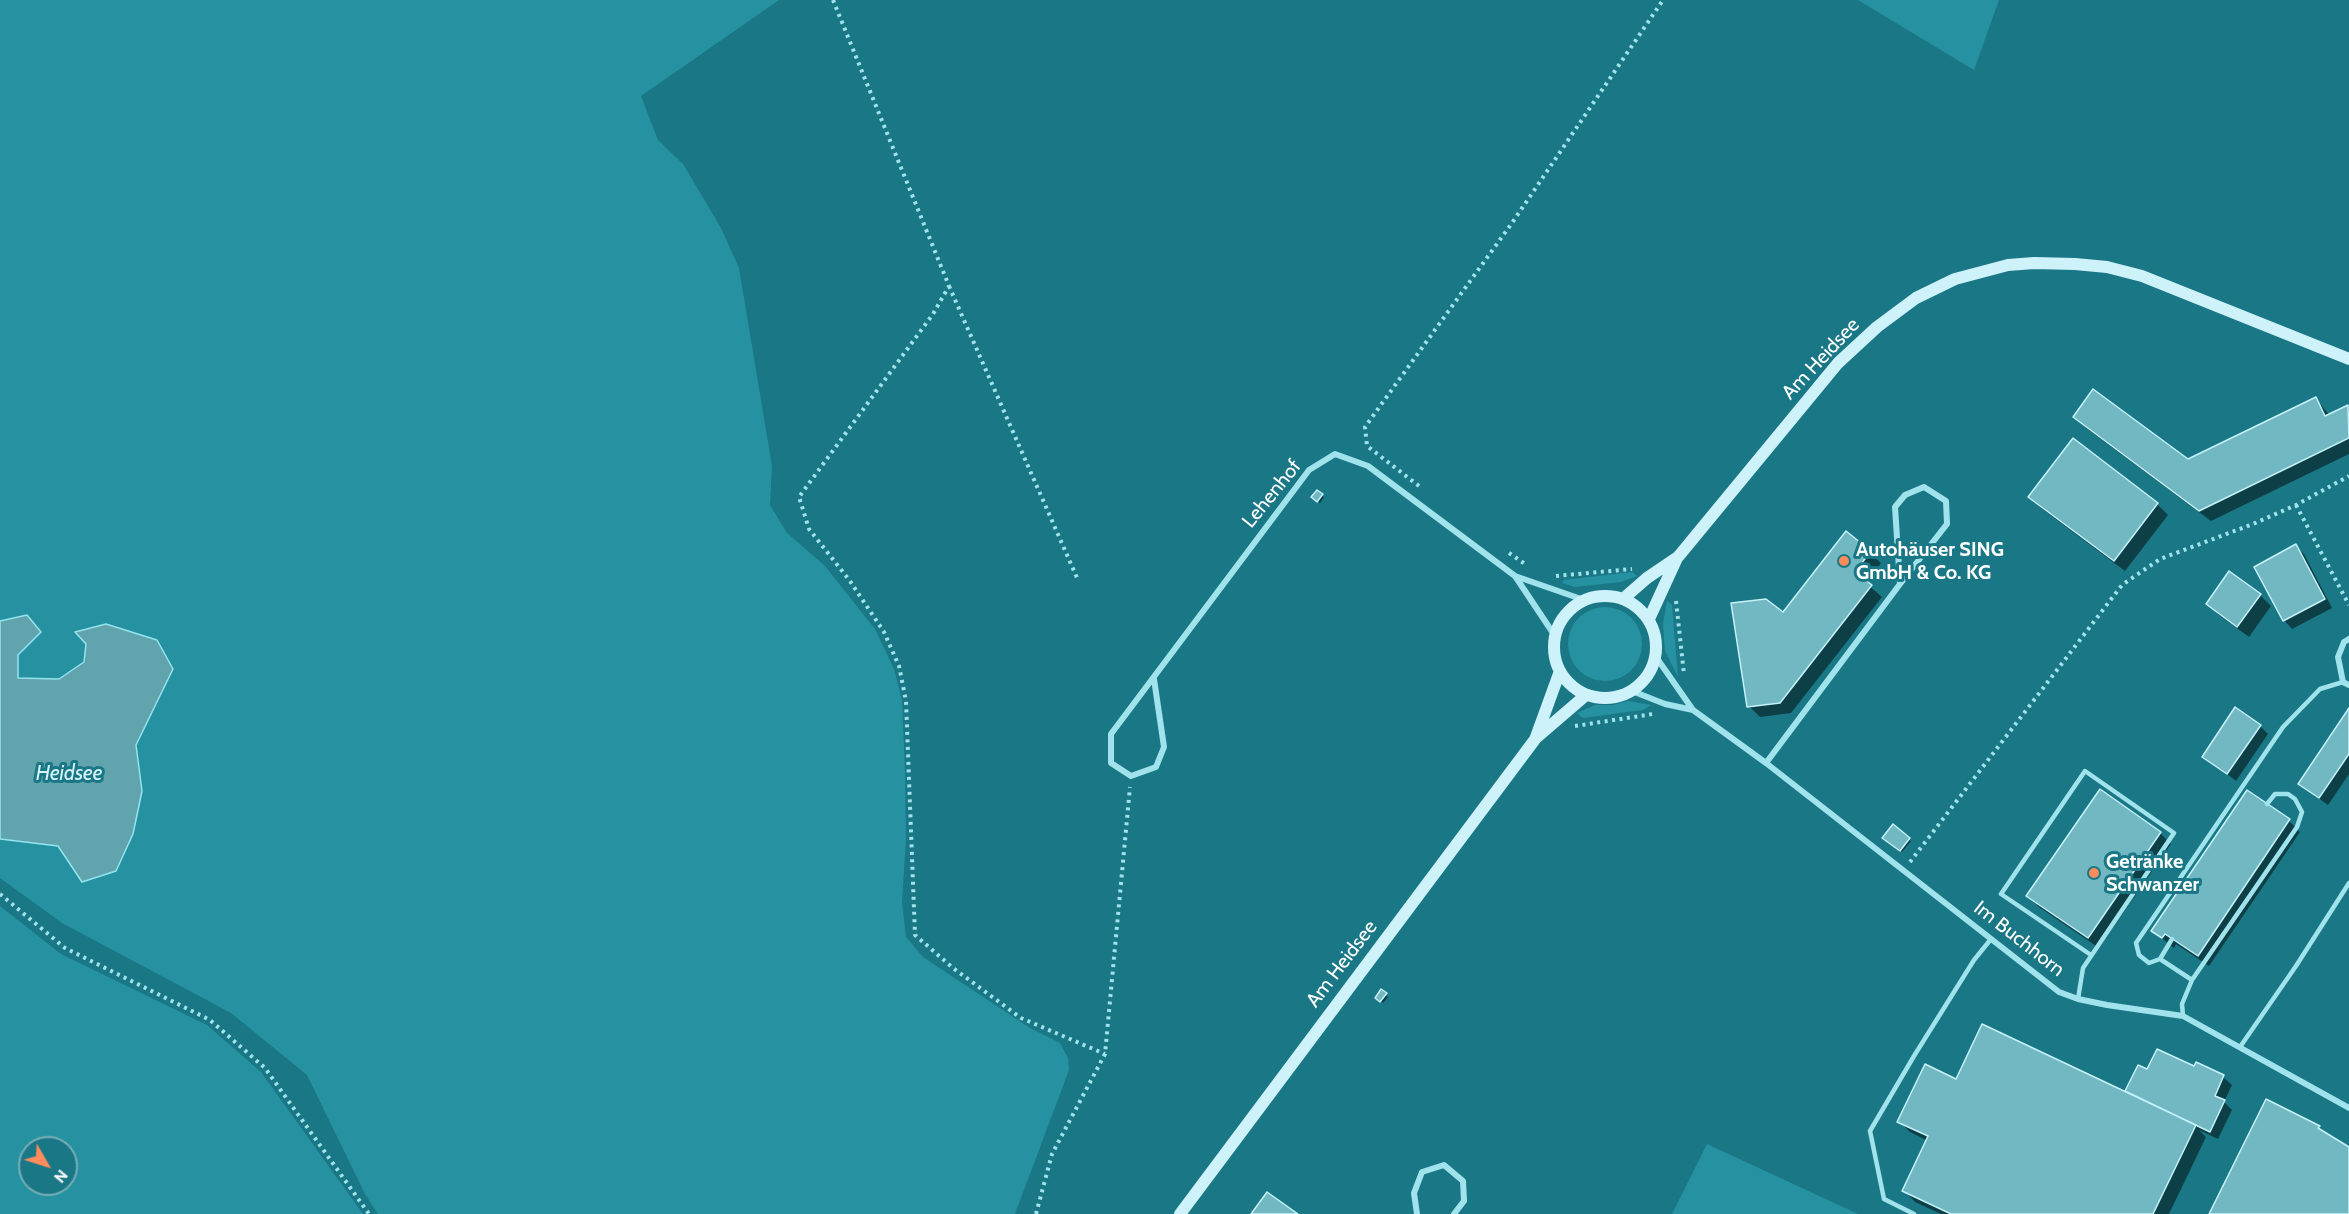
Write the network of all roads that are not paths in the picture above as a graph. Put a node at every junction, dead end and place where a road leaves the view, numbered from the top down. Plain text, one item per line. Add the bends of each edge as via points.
1 (2349, 360) edge
2 (1678, 557) junction
3 (1515, 576) junction
4 (1900, 584) junction
5 (1623, 598) junction
6 (1584, 600) junction
7 (1649, 619) junction
8 (1555, 636) junction
9 (2349, 639) edge
10 (1656, 657) junction
11 (1560, 671) junction
12 (1154, 678) junction
13 (2346, 683) edge
14 (1632, 691) junction
15 (1586, 695) junction
16 (1693, 710) junction
17 (1536, 738) junction
18 (1766, 763) junction
19 (2267, 804) dead end
20 (2349, 883) edge
21 (1991, 939) junction
22 (2172, 939) dead end
23 (2091, 955) junction
24 (2160, 959) junction
25 (2192, 980) junction
26 (2078, 999) junction
27 (2184, 1016) junction
28 (2240, 1047) junction
29 (2349, 1108) edge
30 (1180, 1214) edge
31 (1417, 1214) edge
32 (1455, 1214) edge
33 (1914, 1214) edge

1 - 2 main road, Am Heidsee via 2142,276 2107,267 2034,263 1981,271 1916,298 1838,363
2 - 5 main road, Am Heidsee
2 - 7 main road, Am Heidsee
3 - 6 street, Lehenhof
3 - 8 street, Lehenhof
3 - 12 street, Lehenhof via 1368,466 1335,454 1309,470
4 - 4 street via 1947,524 1946,501 1924,488 1905,495 1895,507
4 - 18 street
5 - 6 main road via 1604,595
5 - 7 main road
6 - 8 main road via 1565,614
7 - 10 main road
8 - 11 main road
9 - 13 street via 2338,657
10 - 14 main road via 1645,679
10 - 16 street, Im Buchhorn
11 - 15 main road
11 - 17 main road, Am Heidsee
12 - 12 street, Lehenhof via 1164,747 1156,767 1131,776 1111,763 1111,734
13 - 24 lane via 2320,689 2283,727 2136,943 2139,954 2149,963
14 - 15 main road via 1618,697
14 - 16 street, Im Buchhorn
15 - 17 main road, Am Heidsee
16 - 18 street, Im Buchhorn
17 - 30 main road, Am Heidsee
18 - 21 street, Im Buchhorn
19 - 25 lane via 2275,794 2288,794 2295,799 2302,812 2297,827
20 - 28 lane
21 - 26 street, Im Buchhorn via 2059,992
21 - 33 lane via 1974,960 1870,1131 1884,1199
22 - 24 lane
23 - 23 lane via 2001,894 2085,771 2174,833
23 - 26 lane via 2083,968
24 - 25 lane
25 - 27 lane via 2182,1004
26 - 27 street, Im Buchhorn
27 - 28 street, Im Buchhorn
28 - 29 street, Im Buchhorn
31 - 32 street via 1414,1193 1422,1172 1444,1165 1463,1181 1464,1201

